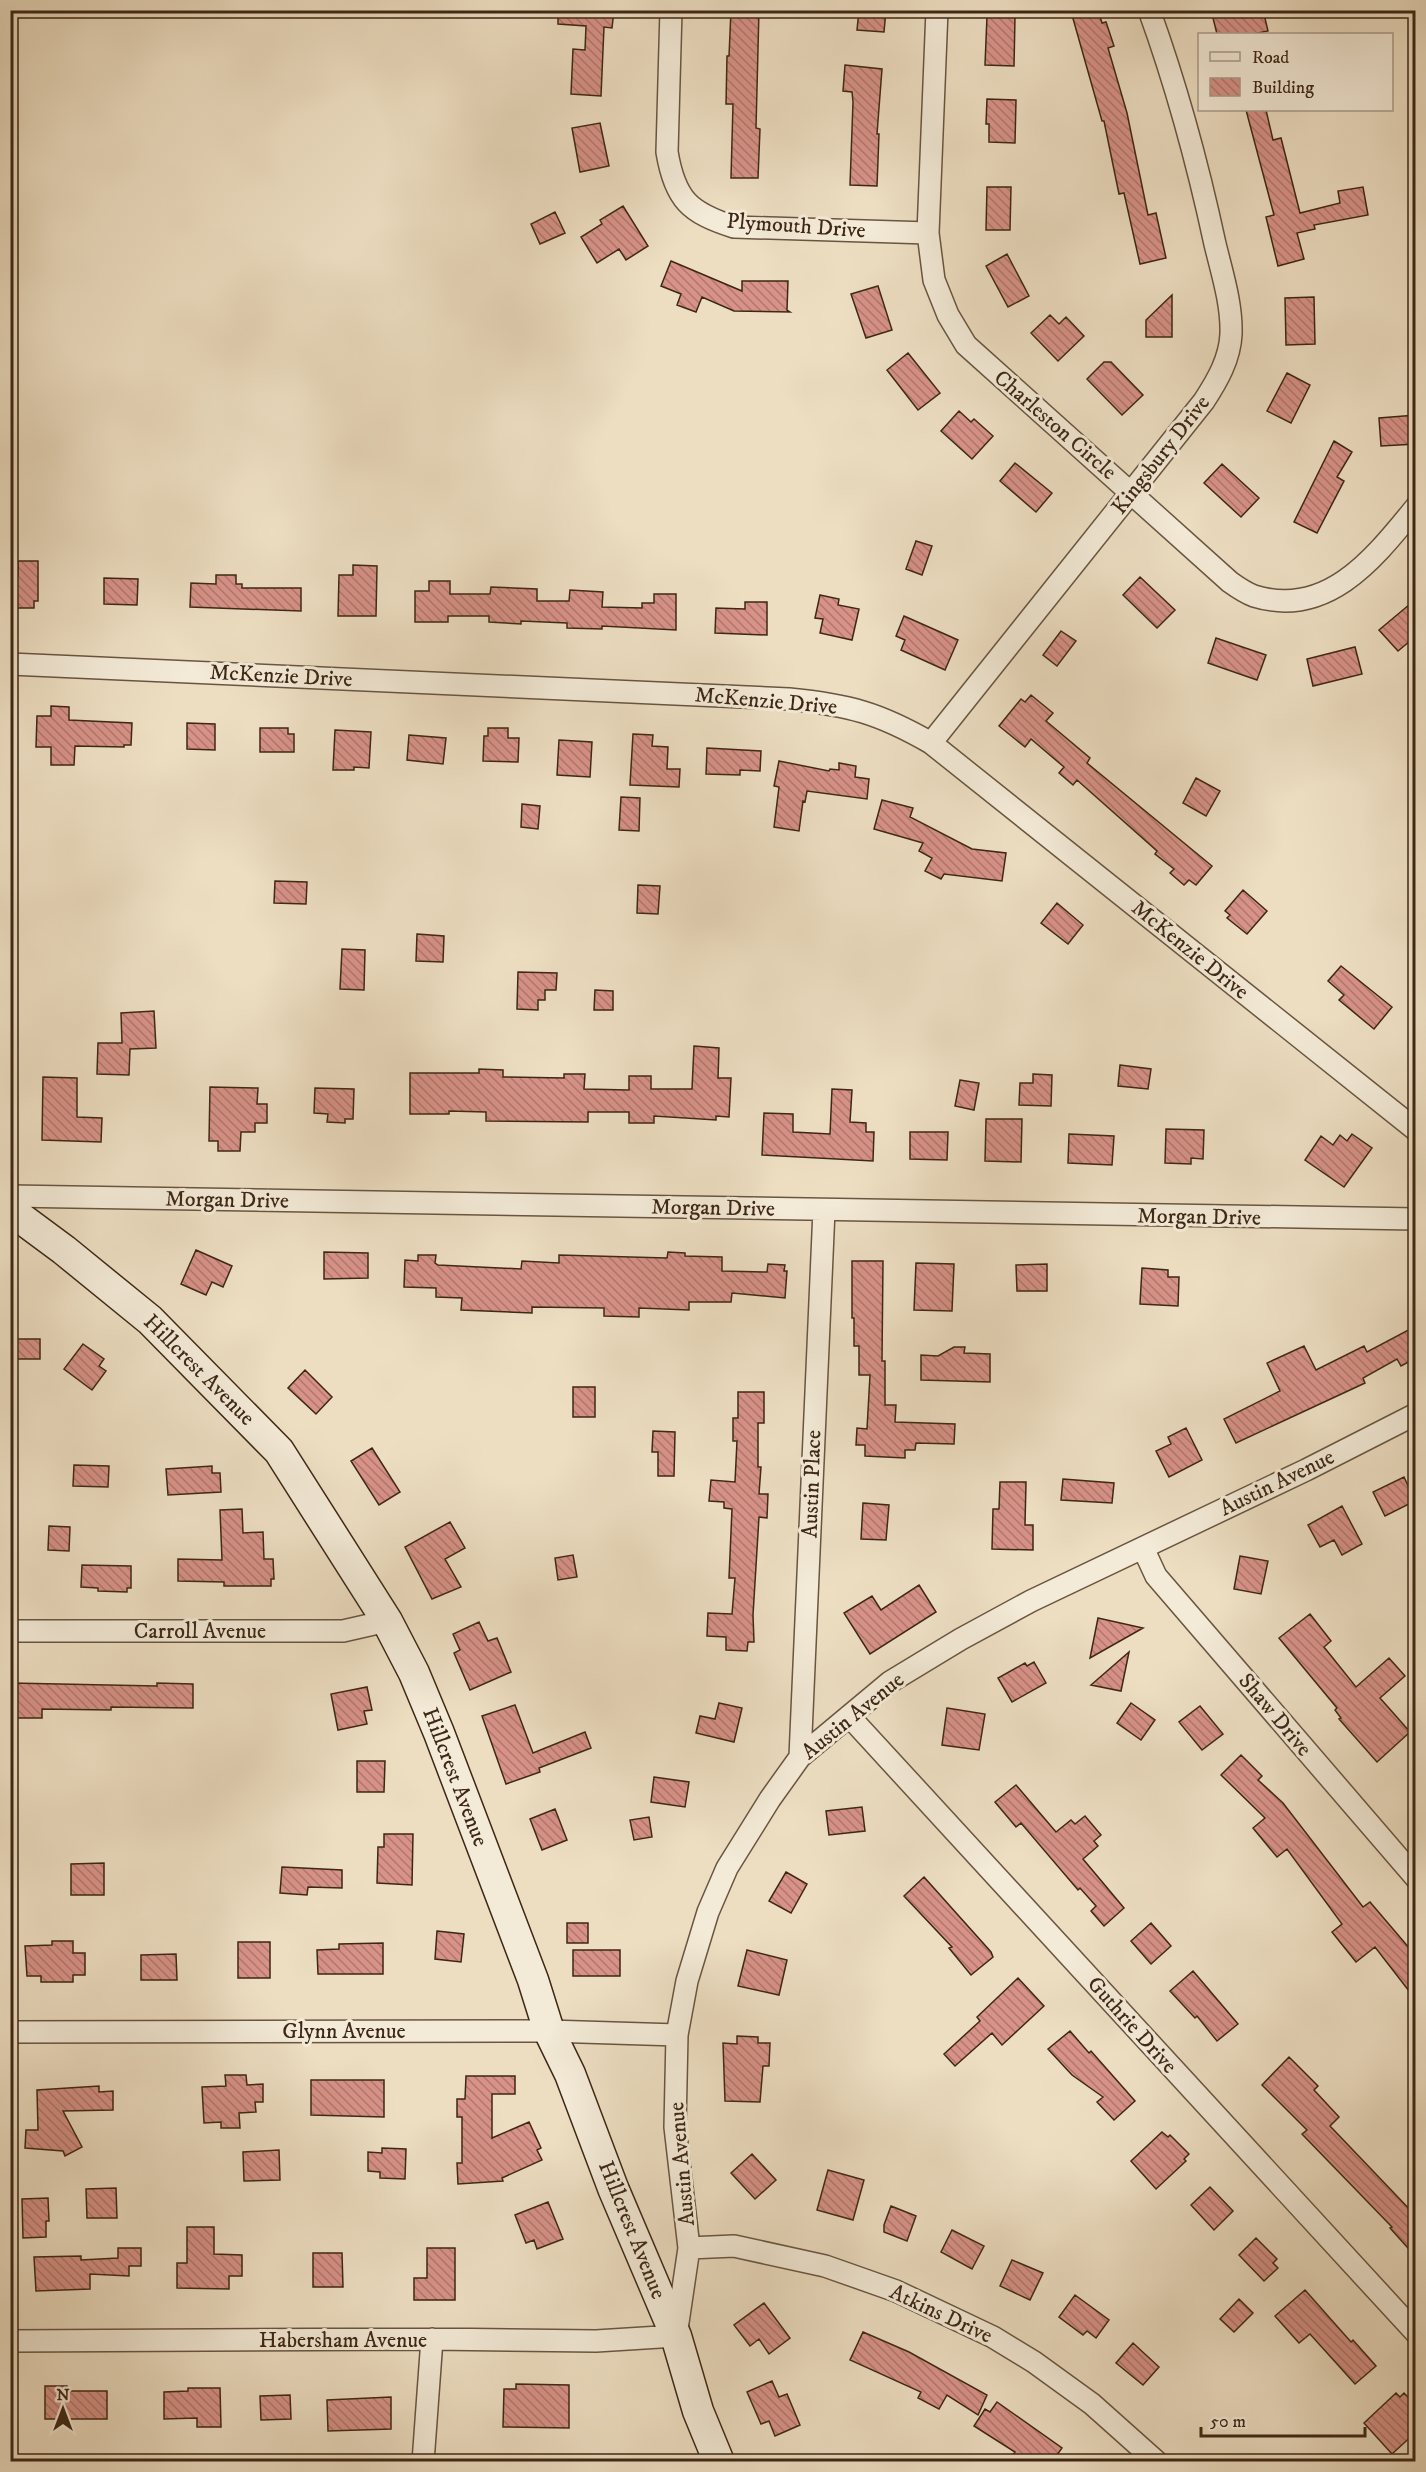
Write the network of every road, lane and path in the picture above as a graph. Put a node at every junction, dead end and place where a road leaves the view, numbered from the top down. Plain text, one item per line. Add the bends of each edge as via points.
1 (671, 10) edge
2 (937, 10) edge
3 (1149, 10) edge
4 (928, 233) junction
5 (1132, 493) junction
6 (1416, 507) edge
7 (10, 664) edge
8 (931, 743) junction
9 (1416, 1130) edge
10 (10, 1196) edge
11 (10, 1210) edge
12 (824, 1210) junction
13 (1416, 1220) edge
14 (1416, 1414) edge
15 (1143, 1548) junction
16 (387, 1621) junction
17 (10, 1631) edge
18 (849, 1716) junction
19 (800, 1757) junction
20 (1416, 1878) edge
21 (549, 2031) junction
22 (10, 2032) edge
23 (677, 2035) junction
24 (689, 2248) junction
25 (1416, 2333) edge
26 (676, 2336) junction
27 (432, 2339) junction
28 (10, 2341) edge
29 (423, 2462) edge
30 (719, 2462) edge
31 (1157, 2462) edge

1 - 4 street, Plymouth Drive via 667,152 679,193 699,213 734,226
2 - 4 street, Charleston Circle
3 - 5 street, Kingsbury Drive via 1205,198 1230,311 1231,335 1209,394
4 - 5 street, Charleston Circle via 934,280 966,345
5 - 6 street, Charleston Circle via 1230,582 1252,596 1294,601 1316,596 1353,577
5 - 8 street, Kingsbury Drive
7 - 8 street, McKenzie Drive via 789,699 835,704 874,714
8 - 9 street, McKenzie Drive
10 - 12 street, Morgan Drive
11 - 16 street, Hillcrest Avenue via 150,1320 279,1451
12 - 13 street, Morgan Drive
12 - 19 street, Austin Place
14 - 15 street, Austin Avenue
15 - 18 street, Austin Avenue via 961,1639 890,1682
15 - 20 street, Shaw Drive via 1156,1576
16 - 17 street, Carroll Avenue via 342,1631
16 - 21 street, Hillcrest Avenue via 439,1733
18 - 19 street, Austin Avenue
18 - 25 street, Guthrie Drive
19 - 23 street, Austin Avenue via 727,1868 708,1912 687,1981
21 - 22 street, Glynn Avenue
21 - 23 street, Glynn Avenue
21 - 26 street, Hillcrest Avenue via 570,2073 613,2188
23 - 24 street, Austin Avenue via 675,2127
24 - 26 street, Austin Avenue
24 - 31 street, Atkins Drive via 734,2246 825,2266 896,2291 993,2337 1034,2362 1092,2404
26 - 27 street, Habersham Avenue via 596,2341
26 - 30 street, Hillcrest Avenue
27 - 28 street, Habersham Avenue
27 - 29 street

